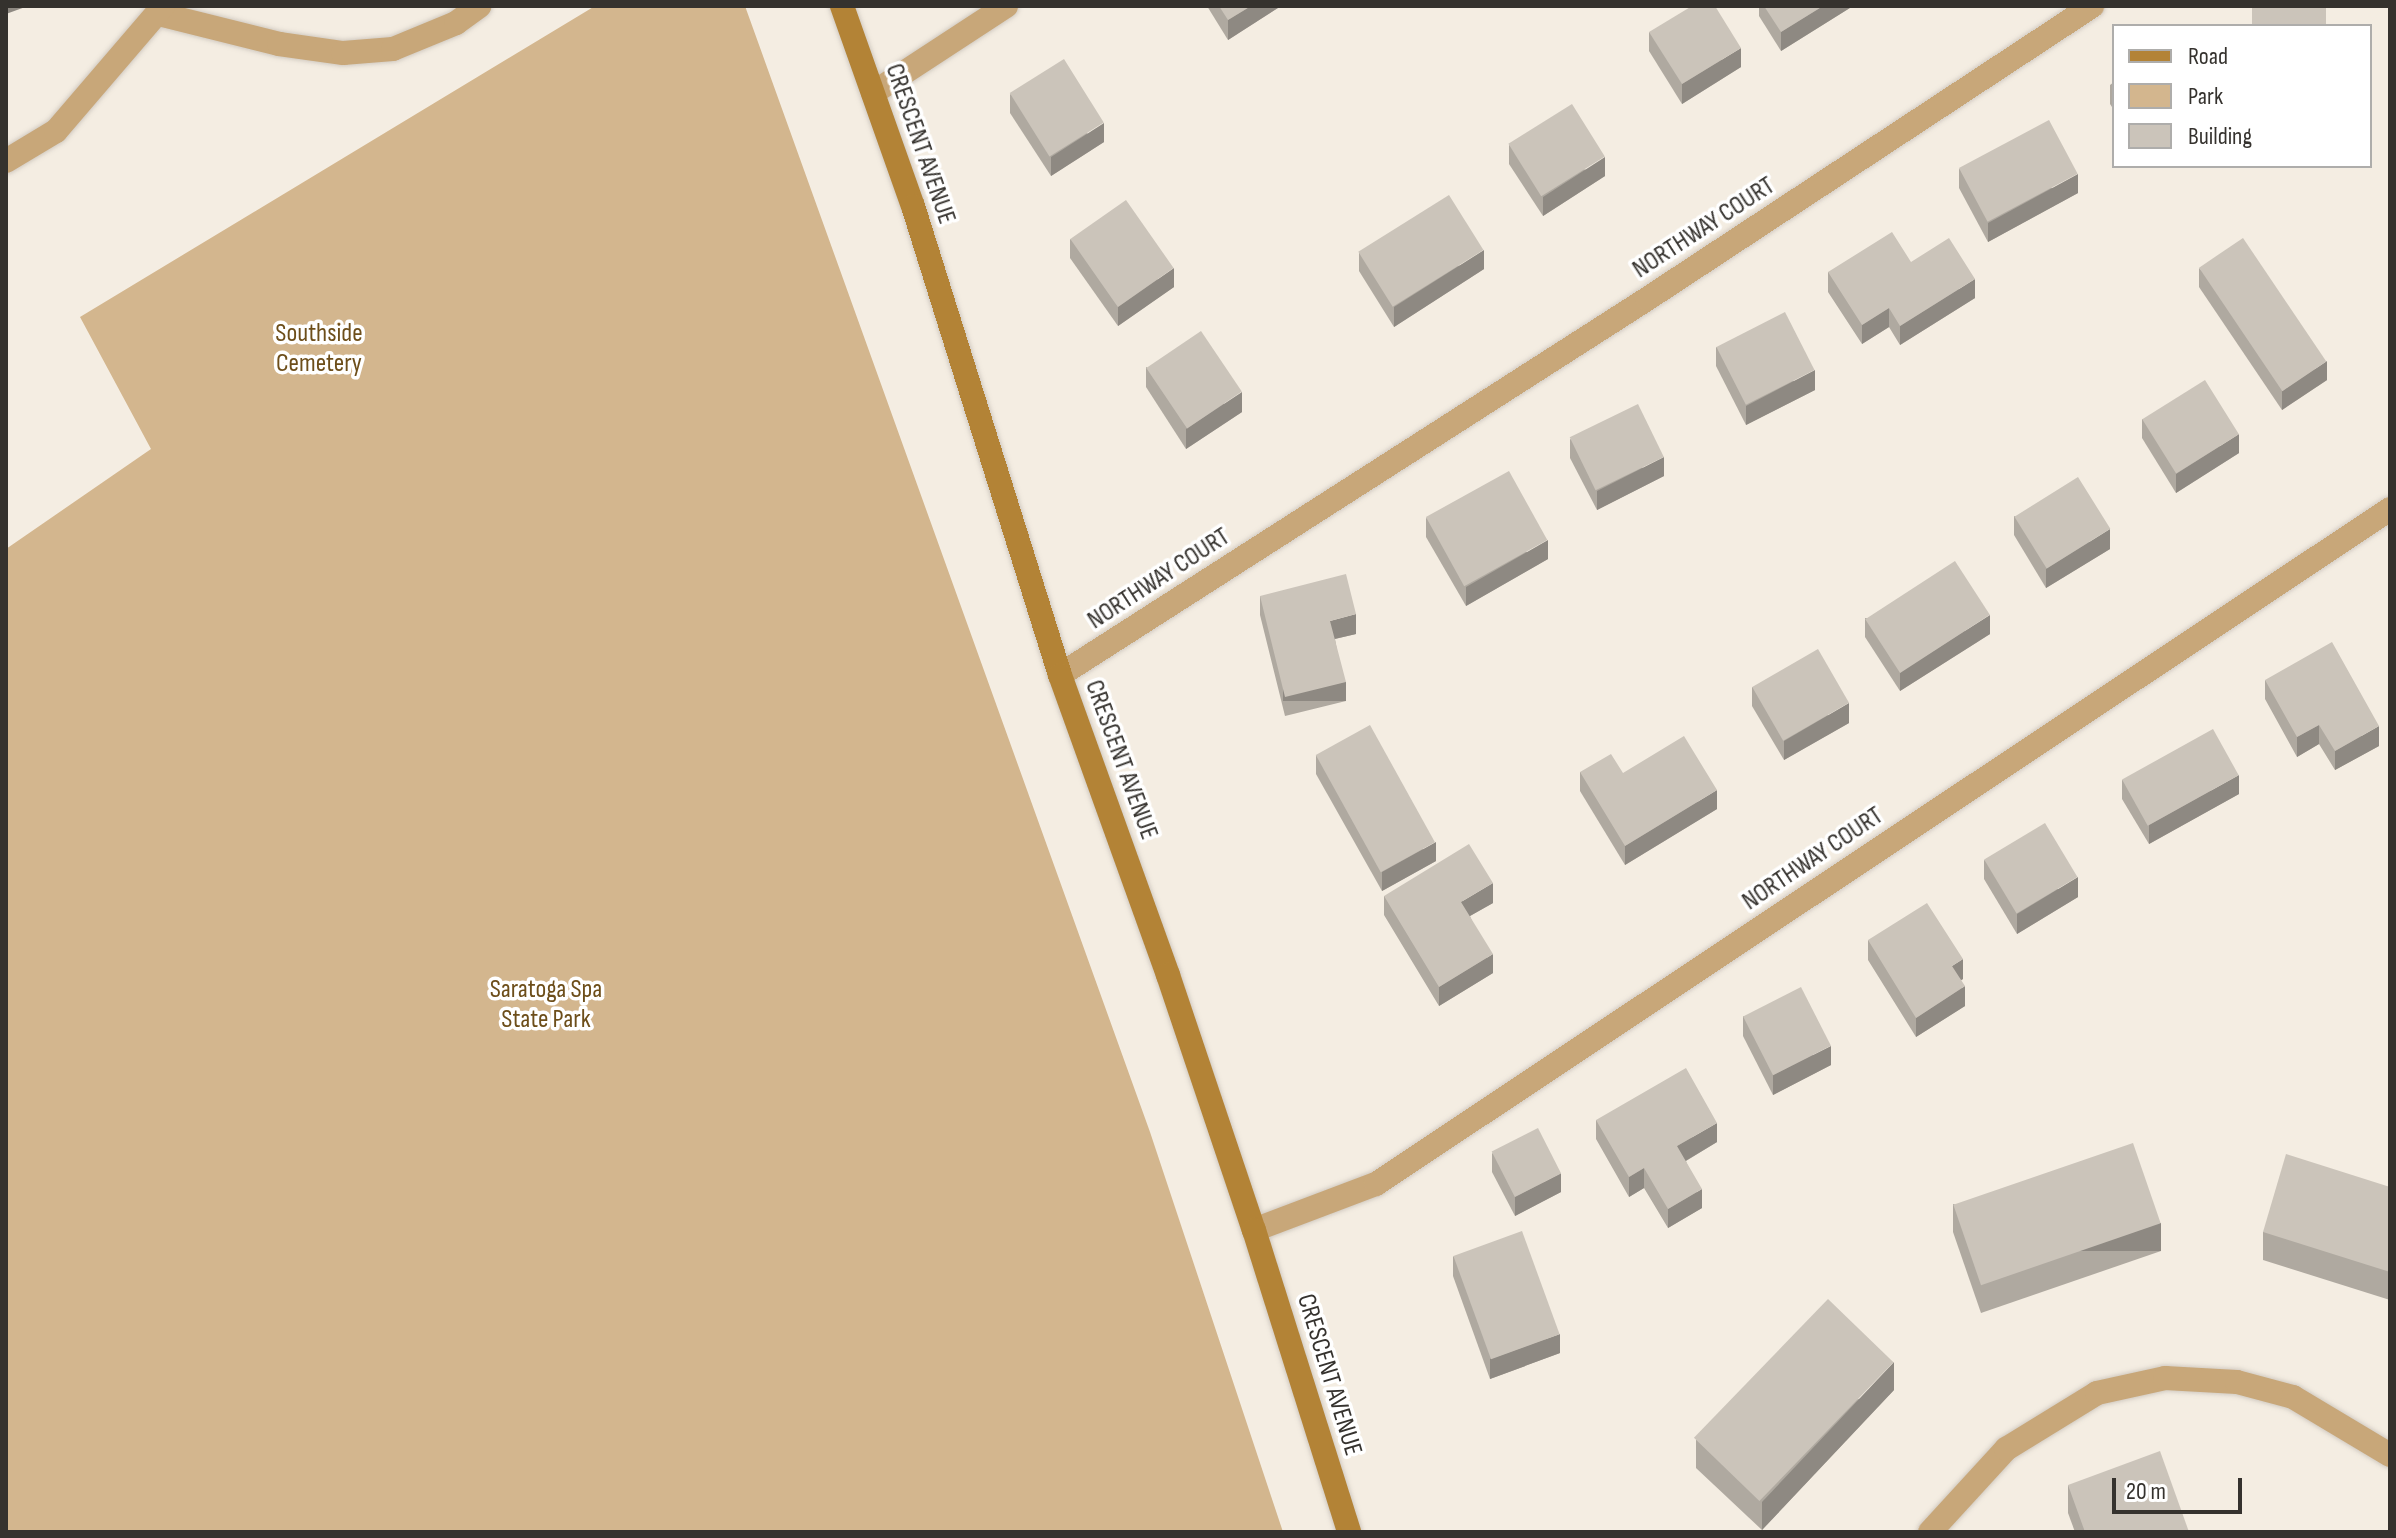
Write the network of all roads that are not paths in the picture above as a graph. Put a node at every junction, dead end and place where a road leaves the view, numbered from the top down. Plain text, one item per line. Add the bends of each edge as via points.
1 (479, 6) edge
2 (842, 6) edge
3 (1006, 6) edge
4 (2092, 6) edge
5 (161, 10) edge
6 (873, 93) junction
7 (6, 161) edge
8 (2390, 509) edge
9 (1060, 675) junction
10 (1254, 1230) junction
11 (2390, 1455) edge
12 (1932, 1530) edge
13 (1349, 1532) edge

1 - 5 street via 456,23 393,49 343,53 279,44
2 - 6 street, CRESCENT AVENUE
3 - 6 street
4 - 9 street, NORTHWAY COURT
5 - 7 street via 56,131
6 - 9 street, CRESCENT AVENUE
8 - 10 street, NORTHWAY COURT via 1376,1184
9 - 10 street, CRESCENT AVENUE
10 - 13 street, CRESCENT AVENUE
11 - 12 street via 2293,1397 2237,1382 2165,1378 2097,1393 2006,1449

